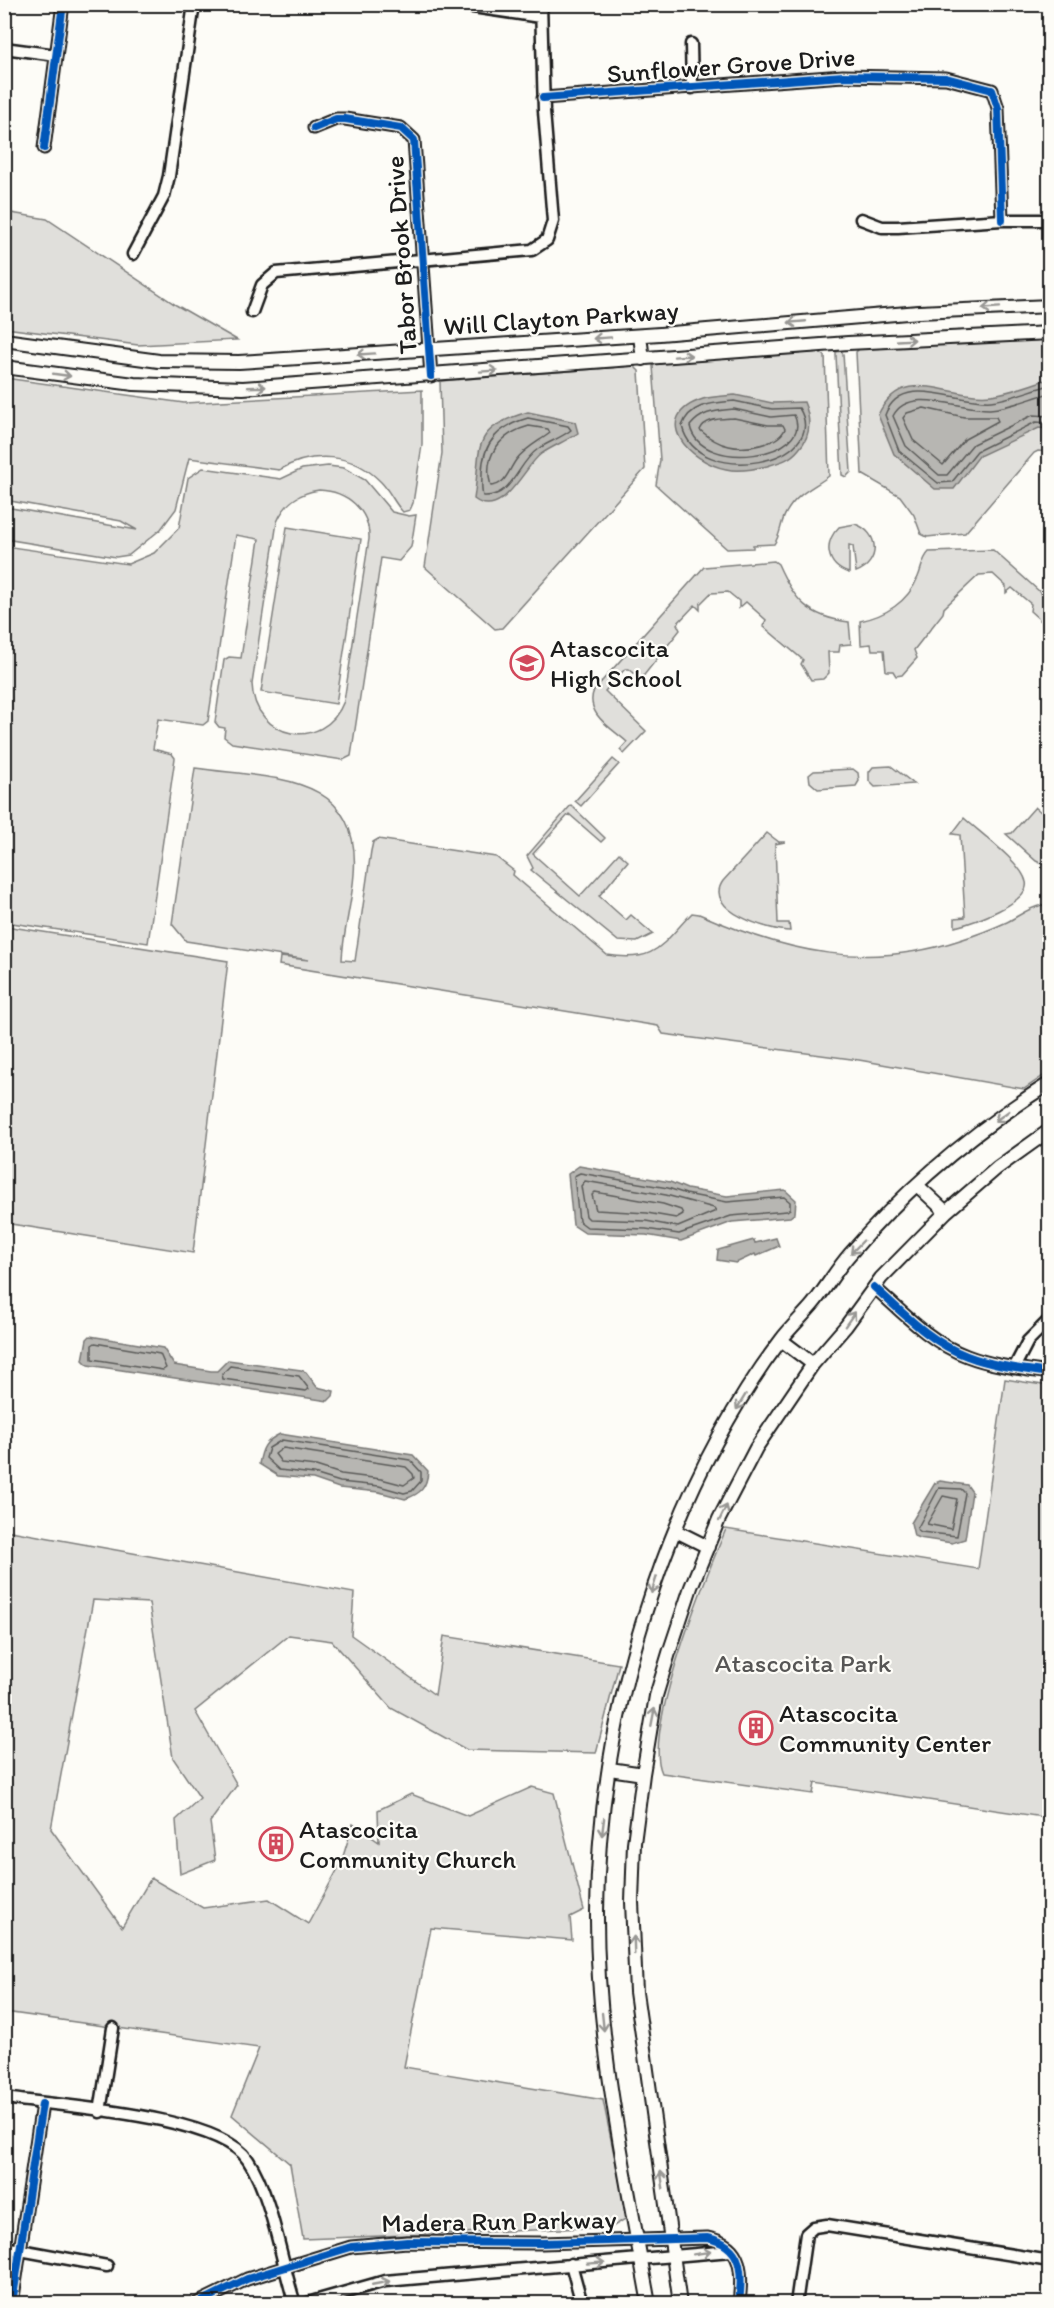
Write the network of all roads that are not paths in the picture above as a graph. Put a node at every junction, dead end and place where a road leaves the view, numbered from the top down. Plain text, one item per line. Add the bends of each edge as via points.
1 (63, 4) edge
2 (194, 4) edge
3 (453, 4) edge
4 (541, 4) edge
5 (540, 18) junction
6 (692, 44) dead end
7 (4, 48) edge
8 (56, 55) junction
9 (692, 88) junction
10 (543, 98) junction
11 (314, 128) dead end
12 (44, 148) dead end
13 (861, 219) dead end
14 (1002, 220) junction
15 (1050, 220) edge
16 (133, 254) dead end
17 (424, 259) junction
18 (1050, 306) edge
19 (252, 312) dead end
20 (1050, 333) edge
21 (640, 336) junction
22 (4, 340) edge
23 (430, 350) junction
24 (643, 359) junction
25 (4, 367) edge
26 (430, 376) junction
27 (1050, 1083) edge
28 (1050, 1130) edge
29 (918, 1185) junction
30 (946, 1212) junction
31 (874, 1287) junction
32 (1050, 1319) edge
33 (781, 1340) junction
34 (813, 1364) junction
35 (1014, 1368) junction
36 (1050, 1373) edge
37 (676, 1531) junction
38 (708, 1547) junction
39 (610, 1769) junction
40 (643, 1774) junction
41 (113, 2028) dead end
42 (4, 2098) edge
43 (42, 2104) junction
44 (100, 2112) junction
45 (638, 2238) junction
46 (670, 2238) junction
47 (4, 2247) edge
48 (20, 2249) junction
49 (731, 2252) junction
50 (673, 2258) junction
51 (641, 2260) junction
52 (1050, 2261) edge
53 (571, 2264) junction
54 (107, 2266) dead end
55 (283, 2266) junction
56 (12, 2304) edge
57 (196, 2304) edge
58 (295, 2304) edge
59 (304, 2304) edge
60 (582, 2304) edge
61 (649, 2304) edge
62 (680, 2304) edge
63 (739, 2304) edge
64 (796, 2304) edge

1 - 8 street
2 - 16 street via 169,177 164,196
3 - 5 street
4 - 5 street
5 - 10 street
6 - 9 street
7 - 8 street
8 - 12 street
9 - 10 street, Sunflower Grove Drive
9 - 14 street, Sunflower Grove Drive via 843,76 946,78 992,90 998,108
10 - 17 street via 553,221 547,240 532,250
11 - 17 street, Tabor Brook Drive via 345,119 394,126 409,133 415,150
13 - 14 street via 882,227
14 - 15 street
17 - 19 street via 276,273 262,285
17 - 23 street, Tabor Brook Drive
18 -> 21 main road, Will Clayton Parkway via 919,312
24 -> 20 main road, Will Clayton Parkway
21 -> 23 main road, Will Clayton Parkway
21 - 24 main road
23 -> 22 main road, Will Clayton Parkway via 292,360 193,362
23 - 26 street, Tabor Brook Drive
26 -> 24 main road, Will Clayton Parkway
25 -> 26 main road, Will Clayton Parkway via 170,387 279,386
27 -> 29 main road via 973,1137
28 - 30 main road
29 - 30 main road
29 -> 33 main road via 852,1252
30 - 31 main road
34 -> 31 main road
31 - 35 street via 926,1333 946,1345 966,1356
32 - 35 street via 1028,1341
33 - 34 main road
33 -> 37 main road via 723,1431
38 -> 34 main road via 756,1448
35 - 36 street
37 - 38 main road
37 -> 39 main road via 655,1581 628,1672
40 -> 38 main road via 663,1674
39 - 40 main road
39 -> 45 main road via 598,1883 602,2020
46 -> 40 main road via 636,1992 633,1863
41 - 44 street
42 - 43 street
43 - 44 street
43 - 48 street
44 - 55 street via 183,2125 223,2138 238,2149 249,2161 261,2188
45 - 46 street, Madera Run Parkway
45 - 51 main road
45 - 55 street, Madera Run Parkway via 542,2243 407,2242 351,2247
46 - 49 street, Madera Run Parkway via 716,2239
46 - 50 main road
47 - 48 street
48 - 54 street
48 - 56 street
50 -> 49 street, Madera Run Parkway
49 - 63 street via 743,2274
50 - 51 street, Madera Run Parkway
50 - 62 main road
53 -> 51 street, Madera Run Parkway
51 - 61 main road
52 - 64 street via 827,2225 814,2227 806,2234
59 -> 53 street, Madera Run Parkway via 385,2281
53 - 60 street
55 - 57 street, Madera Run Parkway
55 - 58 street

